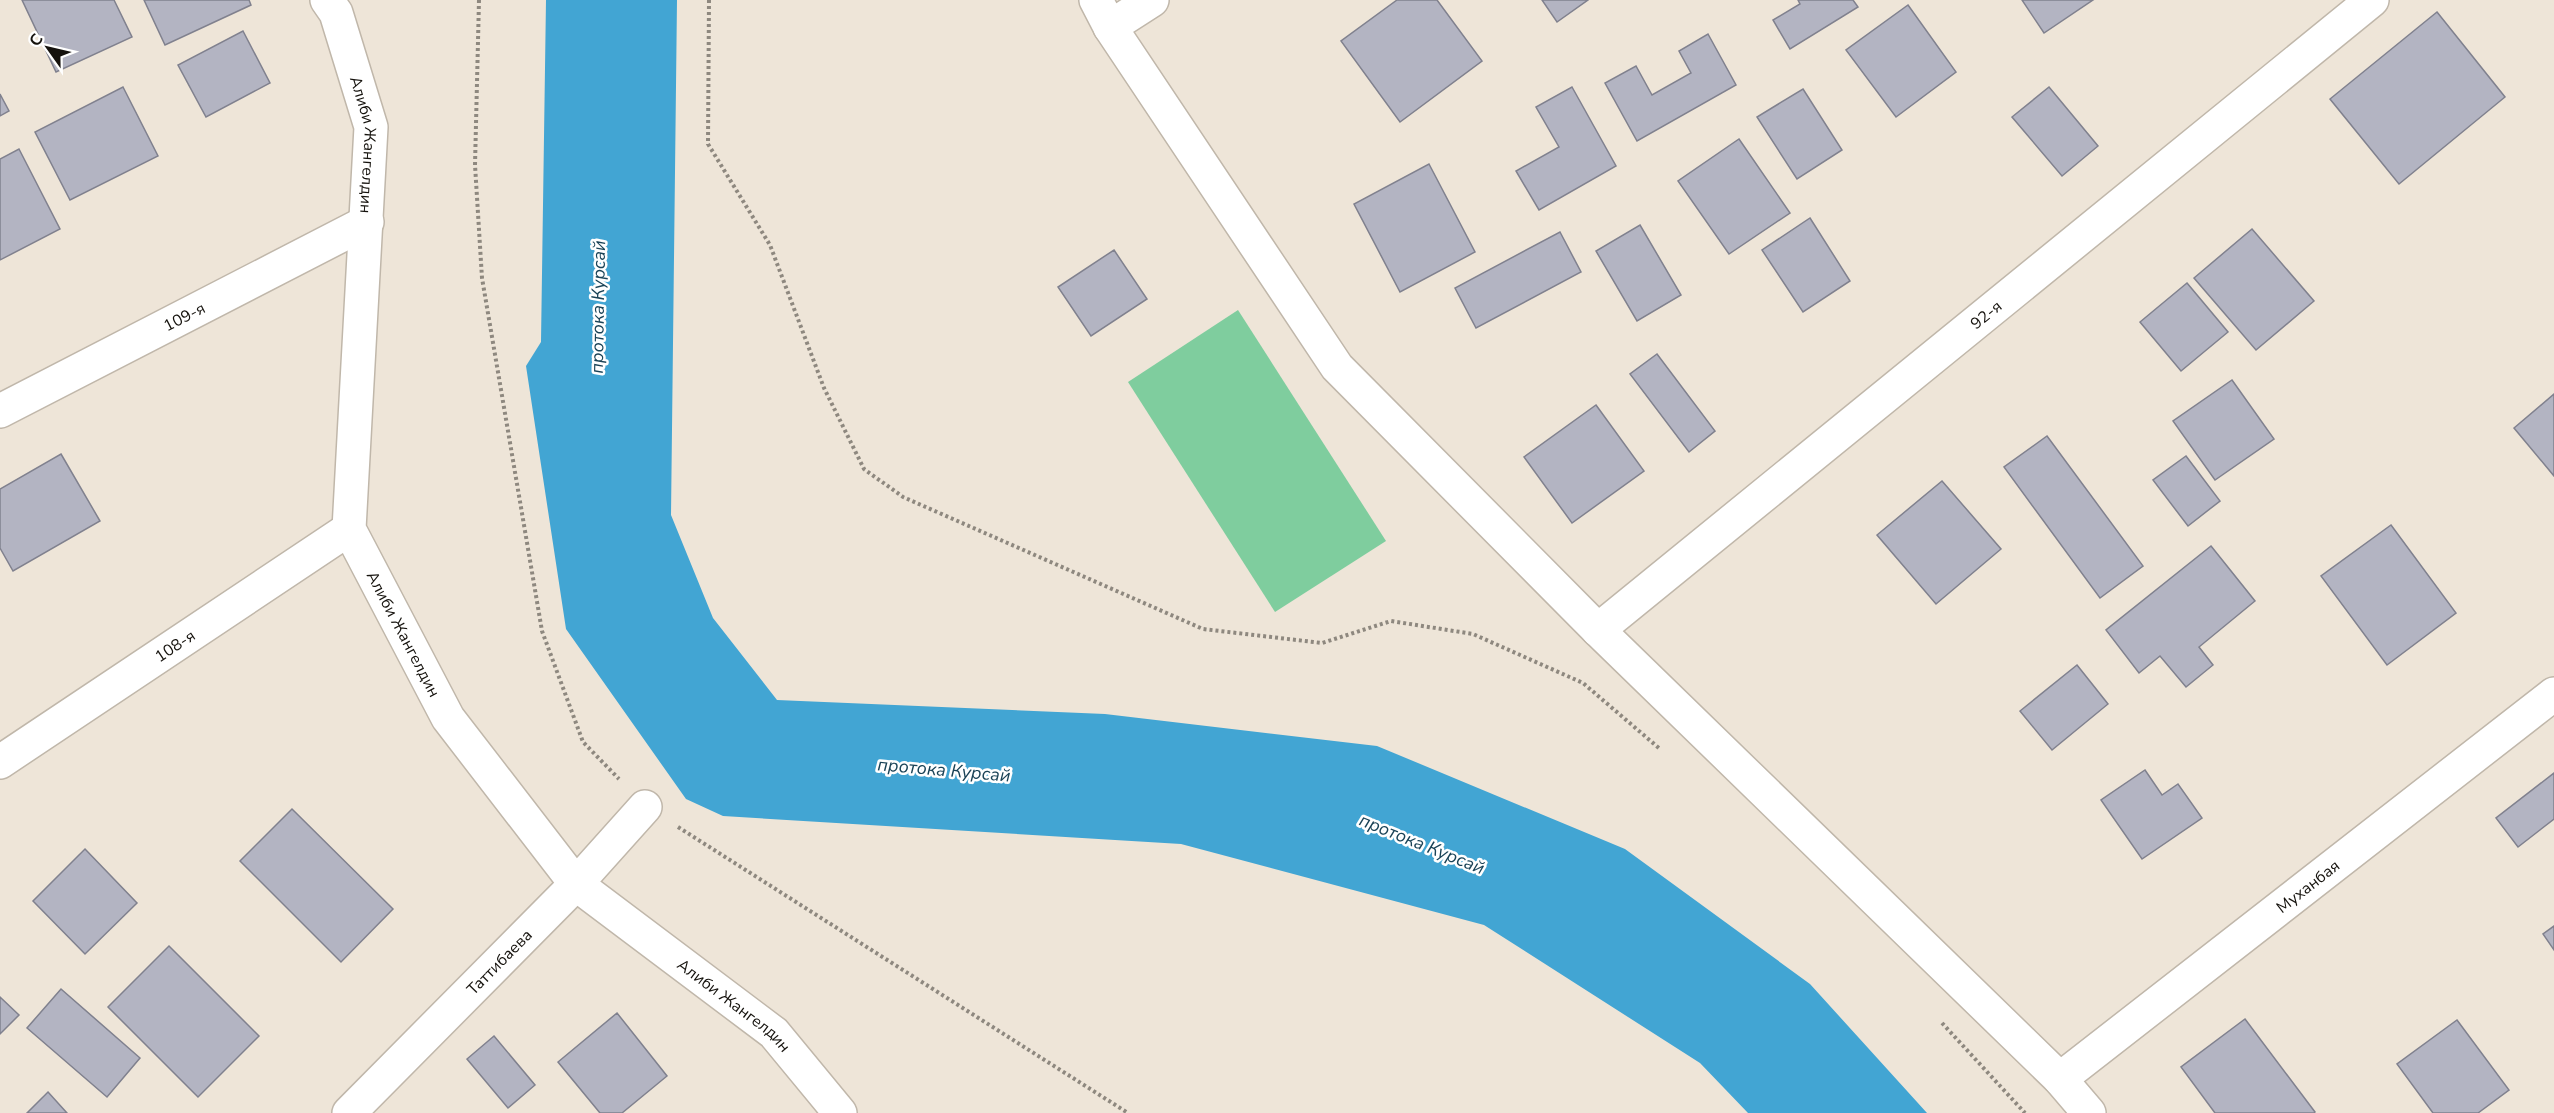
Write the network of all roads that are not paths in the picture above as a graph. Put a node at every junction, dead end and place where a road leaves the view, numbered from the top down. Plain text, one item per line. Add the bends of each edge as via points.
1 (327, 0) edge
2 (1152, 0) edge
3 (2372, 0) edge
4 (1103, 14) edge
5 (367, 222) junction
6 (0, 411) edge
7 (349, 529) junction
8 (1598, 630) junction
9 (2554, 694) edge
10 (0, 762) edge
11 (645, 807) road end
12 (576, 884) junction
13 (2060, 1079) junction
14 (349, 1113) edge
15 (840, 1113) edge
16 (2089, 1113) edge

1 - 5 street, Алиби Жангелдин via 336,13 372,127
2 - 4 street
3 - 8 street, 92-я
4 - 8 street via 1337,367
5 - 6 street, 109-я
5 - 7 street, Алиби Жангелдин
7 - 10 street, 108-я
7 - 12 street, Алиби Жангелдин via 448,718
8 - 13 street
9 - 13 street, Муханбая
11 - 12 street, Таттибаева
12 - 14 street, Таттибаева
12 - 15 street, Алиби Жангелдин via 774,1033
13 - 16 street

